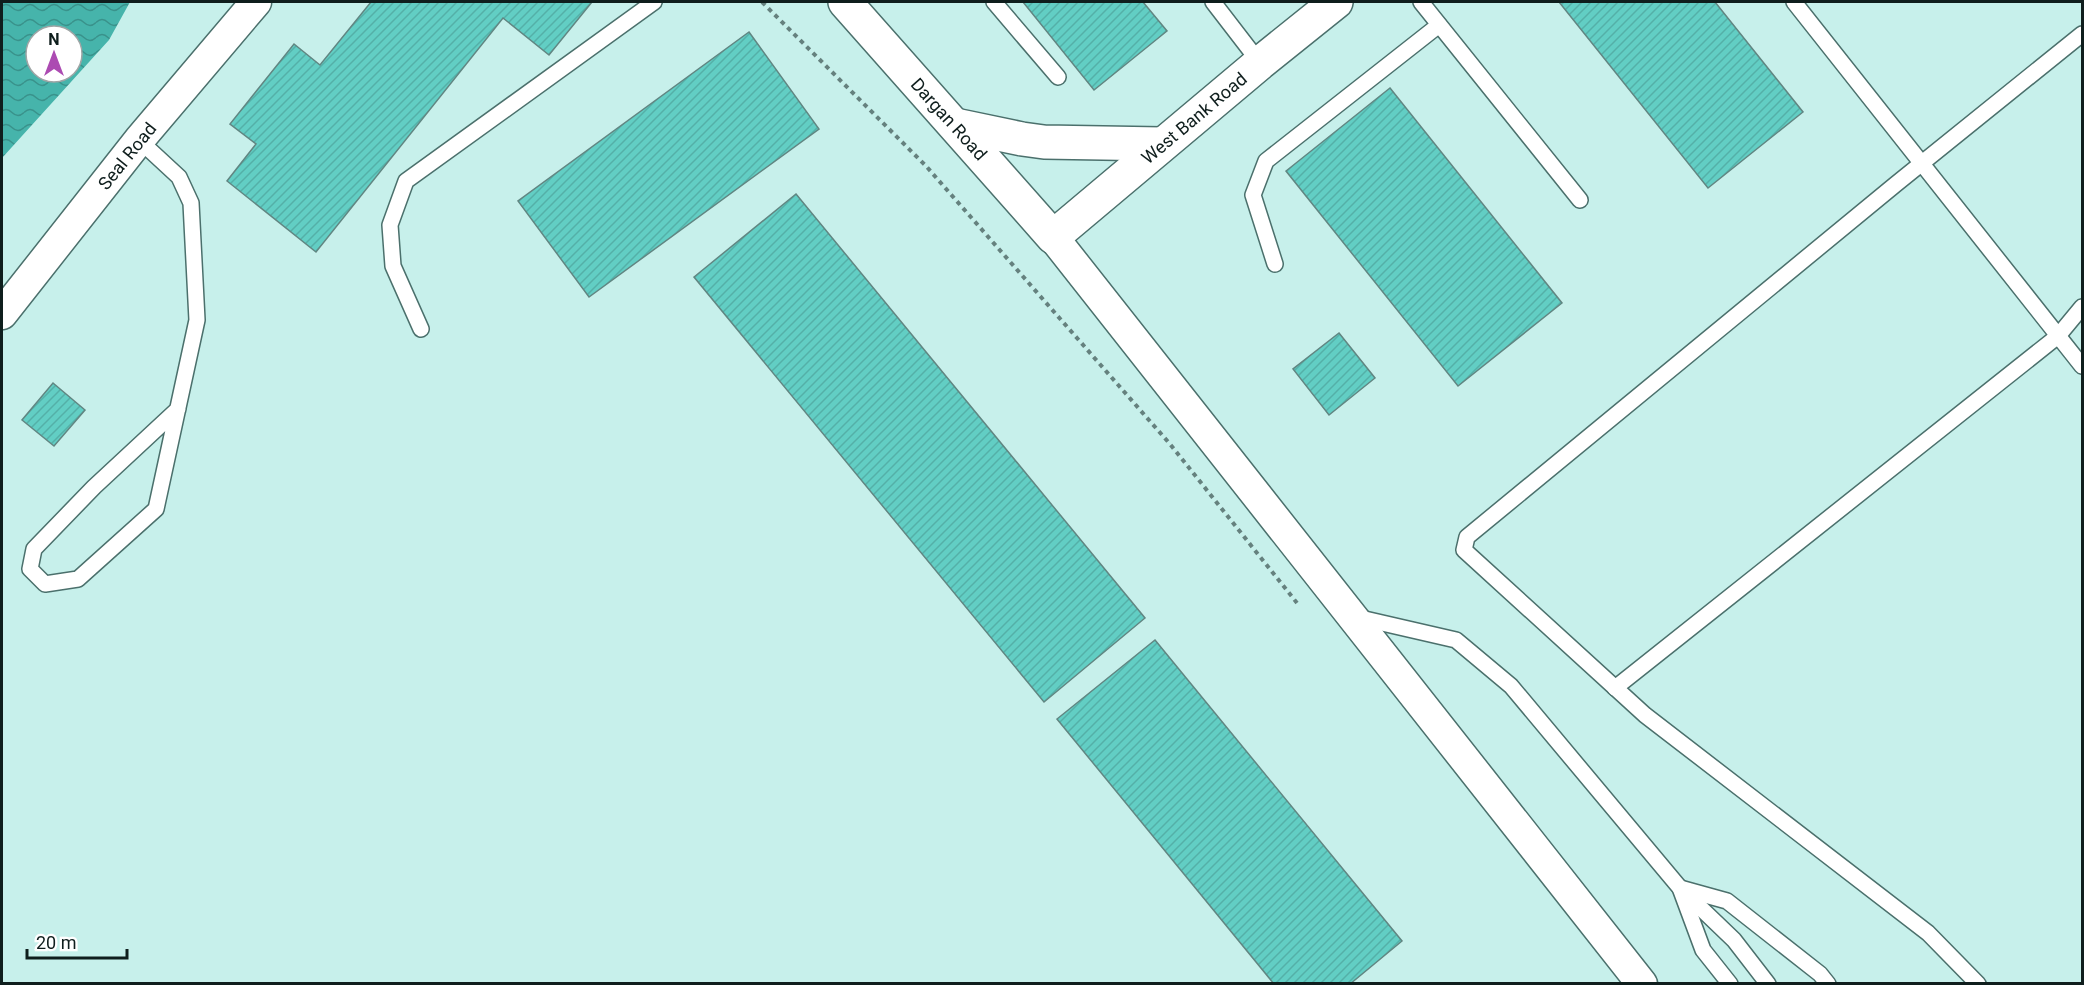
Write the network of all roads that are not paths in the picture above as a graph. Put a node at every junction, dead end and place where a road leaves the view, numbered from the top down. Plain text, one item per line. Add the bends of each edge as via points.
1 (256, 2) edge
2 (654, 2) edge
3 (845, 2) edge
4 (994, 2) edge
5 (1213, 2) edge
6 (1336, 2) edge
7 (1421, 2) edge
8 (1794, 2) edge
9 (1439, 25) junction
10 (2082, 34) edge
11 (1260, 63) junction
12 (1058, 77) dead end
13 (955, 125) junction
14 (139, 140) junction
15 (1162, 144) junction
16 (1923, 162) junction
17 (1580, 200) dead end
18 (1053, 237) junction
19 (1275, 264) dead end
20 (2082, 307) edge
21 (2, 314) edge
22 (421, 329) dead end
23 (2058, 336) junction
24 (2082, 366) edge
25 (178, 409) junction
26 (1353, 616) junction
27 (1615, 688) junction
28 (1680, 888) junction
29 (1642, 984) edge
30 (1730, 984) edge
31 (1768, 984) edge
32 (1828, 984) edge
33 (1978, 984) edge

1 - 14 street, Seal Road
2 - 22 lane via 406,181 390,225 393,266
3 - 13 street, Dargan Road
4 - 12 lane
5 - 11 lane
6 - 11 street, West Bank Road
7 - 9 lane
8 - 16 lane
9 - 17 lane
9 - 19 lane via 1266,161 1253,195
10 - 16 lane
11 - 15 street, West Bank Road
13 - 15 street via 1044,142
13 - 18 street, Dargan Road
14 - 21 street, Seal Road
14 - 25 lane via 179,177 190,202 197,320
15 - 18 street, West Bank Road
16 - 23 lane
16 - 27 lane via 1467,537 1464,550
18 - 26 street
20 - 23 lane
23 - 24 lane
23 - 27 lane
25 - 25 lane via 156,509 78,579 45,584 30,569 34,549
26 - 28 lane via 1456,640 1511,686
26 - 29 street
27 - 33 lane via 1928,933
28 - 30 lane via 1703,950
28 - 31 lane via 1734,940
28 - 32 lane via 1726,901

